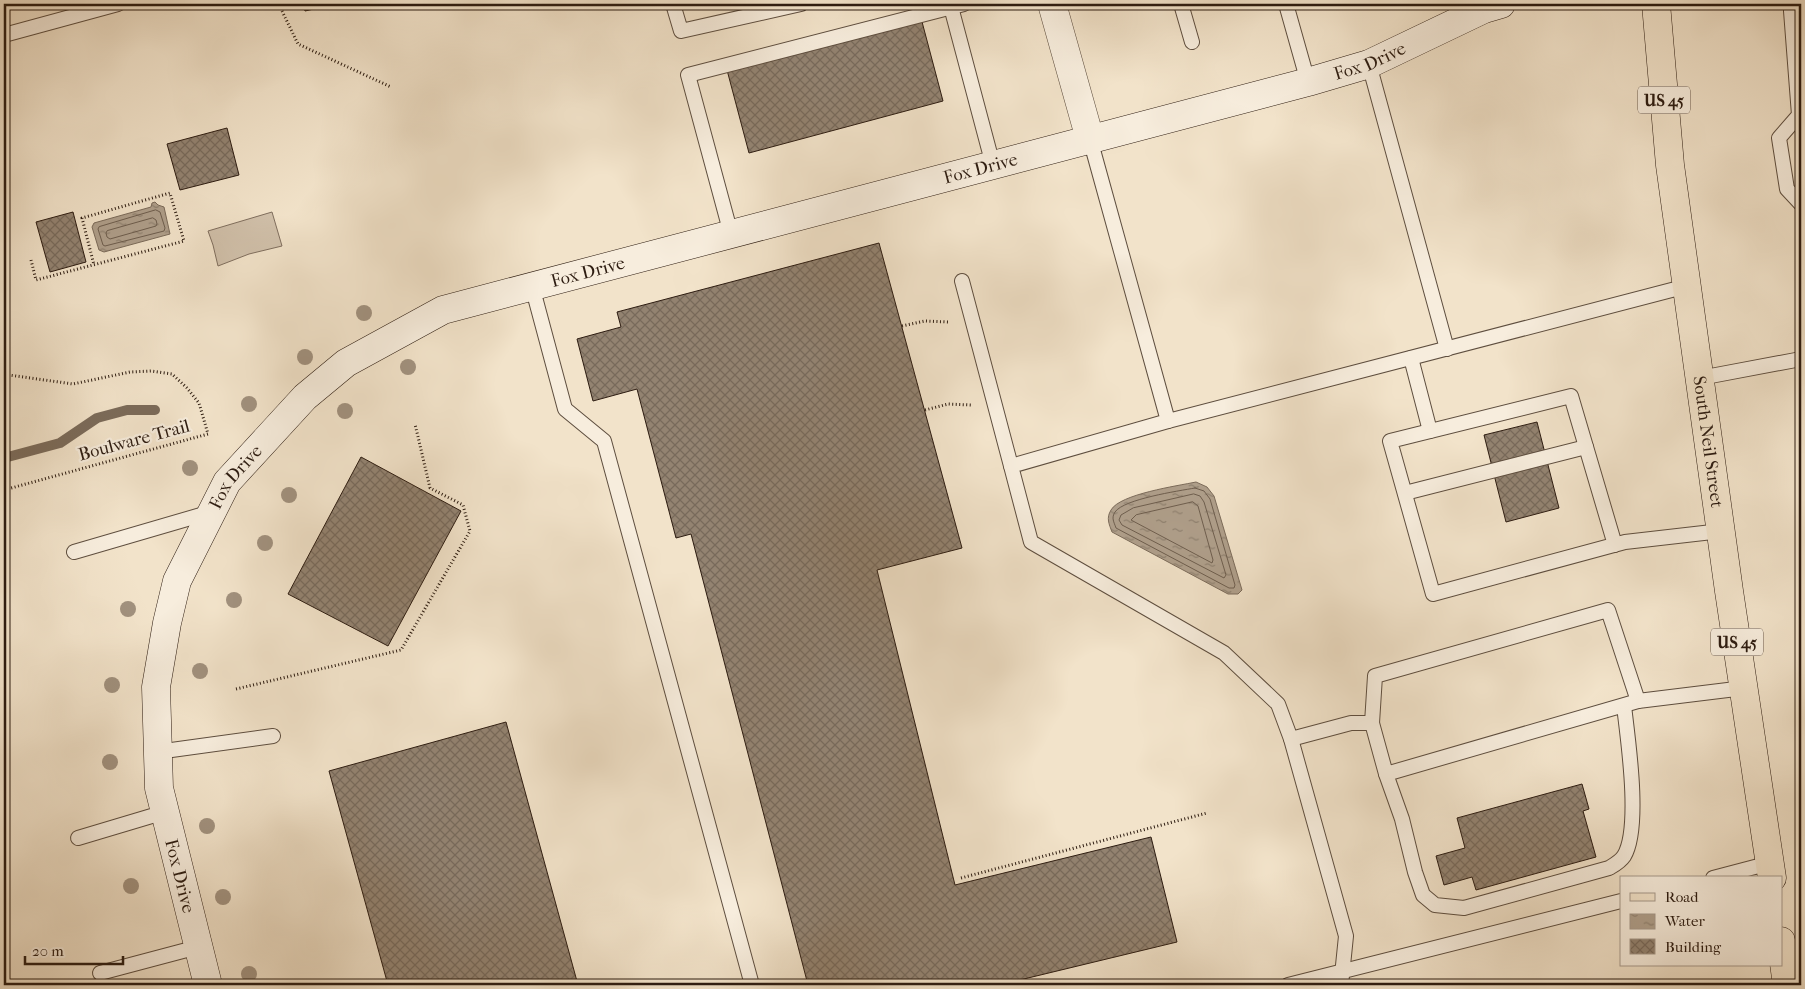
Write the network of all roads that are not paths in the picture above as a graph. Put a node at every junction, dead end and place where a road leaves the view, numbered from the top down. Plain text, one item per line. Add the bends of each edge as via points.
1 (118, 4) edge
2 (673, 4) edge
3 (801, 4) edge
4 (1052, 4) edge
5 (1181, 4) edge
6 (1286, 4) edge
7 (1501, 4) edge
8 (1656, 4) edge
9 (958, 5) edge
10 (1791, 11) dead end
11 (4, 35) edge
12 (1192, 42) dead end
13 (1369, 64) junction
14 (1308, 82) junction
15 (1090, 140) junction
16 (993, 165) junction
17 (1801, 204) edge
18 (731, 234) junction
19 (962, 281) dead end
20 (532, 286) junction
21 (1687, 286) junction
22 (1446, 349) junction
23 (1411, 358) junction
24 (1801, 359) edge
25 (1700, 378) junction
26 (1168, 420) junction
27 (1430, 431) junction
28 (1586, 447) junction
29 (1011, 466) junction
30 (1405, 493) junction
31 (211, 512) junction
32 (1721, 531) junction
33 (1615, 545) junction
34 (74, 552) dead end
35 (1744, 688) junction
36 (1638, 701) junction
37 (1624, 706) junction
38 (1372, 723) junction
39 (273, 736) dead end
40 (1292, 739) junction
41 (157, 752) junction
42 (1386, 774) junction
43 (164, 812) junction
44 (78, 838) dead end
45 (1771, 870) edge
46 (1728, 876) edge
47 (1620, 901) edge
48 (1782, 946) edge
49 (198, 947) junction
50 (1342, 971) junction
51 (100, 973) dead end
52 (208, 985) edge
53 (752, 985) edge
54 (1288, 985) edge
55 (1341, 985) edge
56 (1788, 985) edge

1 - 11 lane
2 - 3 lane via 681,31
4 - 15 street
5 - 12 lane
6 - 14 lane
7 - 13 street, Fox Drive
8 - 21 main road, South Neil Street / US 45 via 1670,165
9 - 16 lane
9 - 18 lane via 688,75
10 - 17 lane via 1799,115 1779,138 1787,189
13 - 14 street, Fox Drive
13 - 22 lane
14 - 15 street, Fox Drive
15 - 16 street, Fox Drive
15 - 26 lane
16 - 18 street, Fox Drive
18 - 20 street, Fox Drive
19 - 29 lane
20 - 31 street, Fox Drive via 443,310 346,363 305,397 234,474
20 - 53 lane via 565,409 604,441
21 - 22 lane
21 - 25 main road, South Neil Street / US 45
22 - 23 lane
23 - 26 lane
23 - 27 lane
24 - 25 lane
25 - 32 main road, South Neil Street / US 45
26 - 29 lane
27 - 28 lane via 1571,396
27 - 30 lane via 1390,441
28 - 30 lane
28 - 33 lane
29 - 40 lane via 1031,542 1224,653 1278,704
30 - 33 lane via 1433,594
31 - 34 lane
31 - 41 street, Fox Drive via 177,582 167,622 156,687
32 - 33 lane
32 - 35 main road, South Neil Street / US 45
35 - 36 lane
35 - 45 main road, South Neil Street / US 45
36 - 37 lane
36 - 38 lane via 1608,610 1375,676
37 - 42 lane
37 - 42 lane via 1631,760 1632,832 1622,859 1600,871 1464,908 1435,905 1423,895
38 - 40 lane via 1351,723
38 - 42 lane
39 - 41 lane
40 - 50 lane via 1346,936
41 - 43 street, Fox Drive
43 - 44 lane
43 - 49 street, Fox Drive
45 - 46 lane
47 - 50 lane
48 - 56 main road
49 - 51 lane
49 - 52 street, Fox Drive
50 - 54 lane
50 - 55 lane

